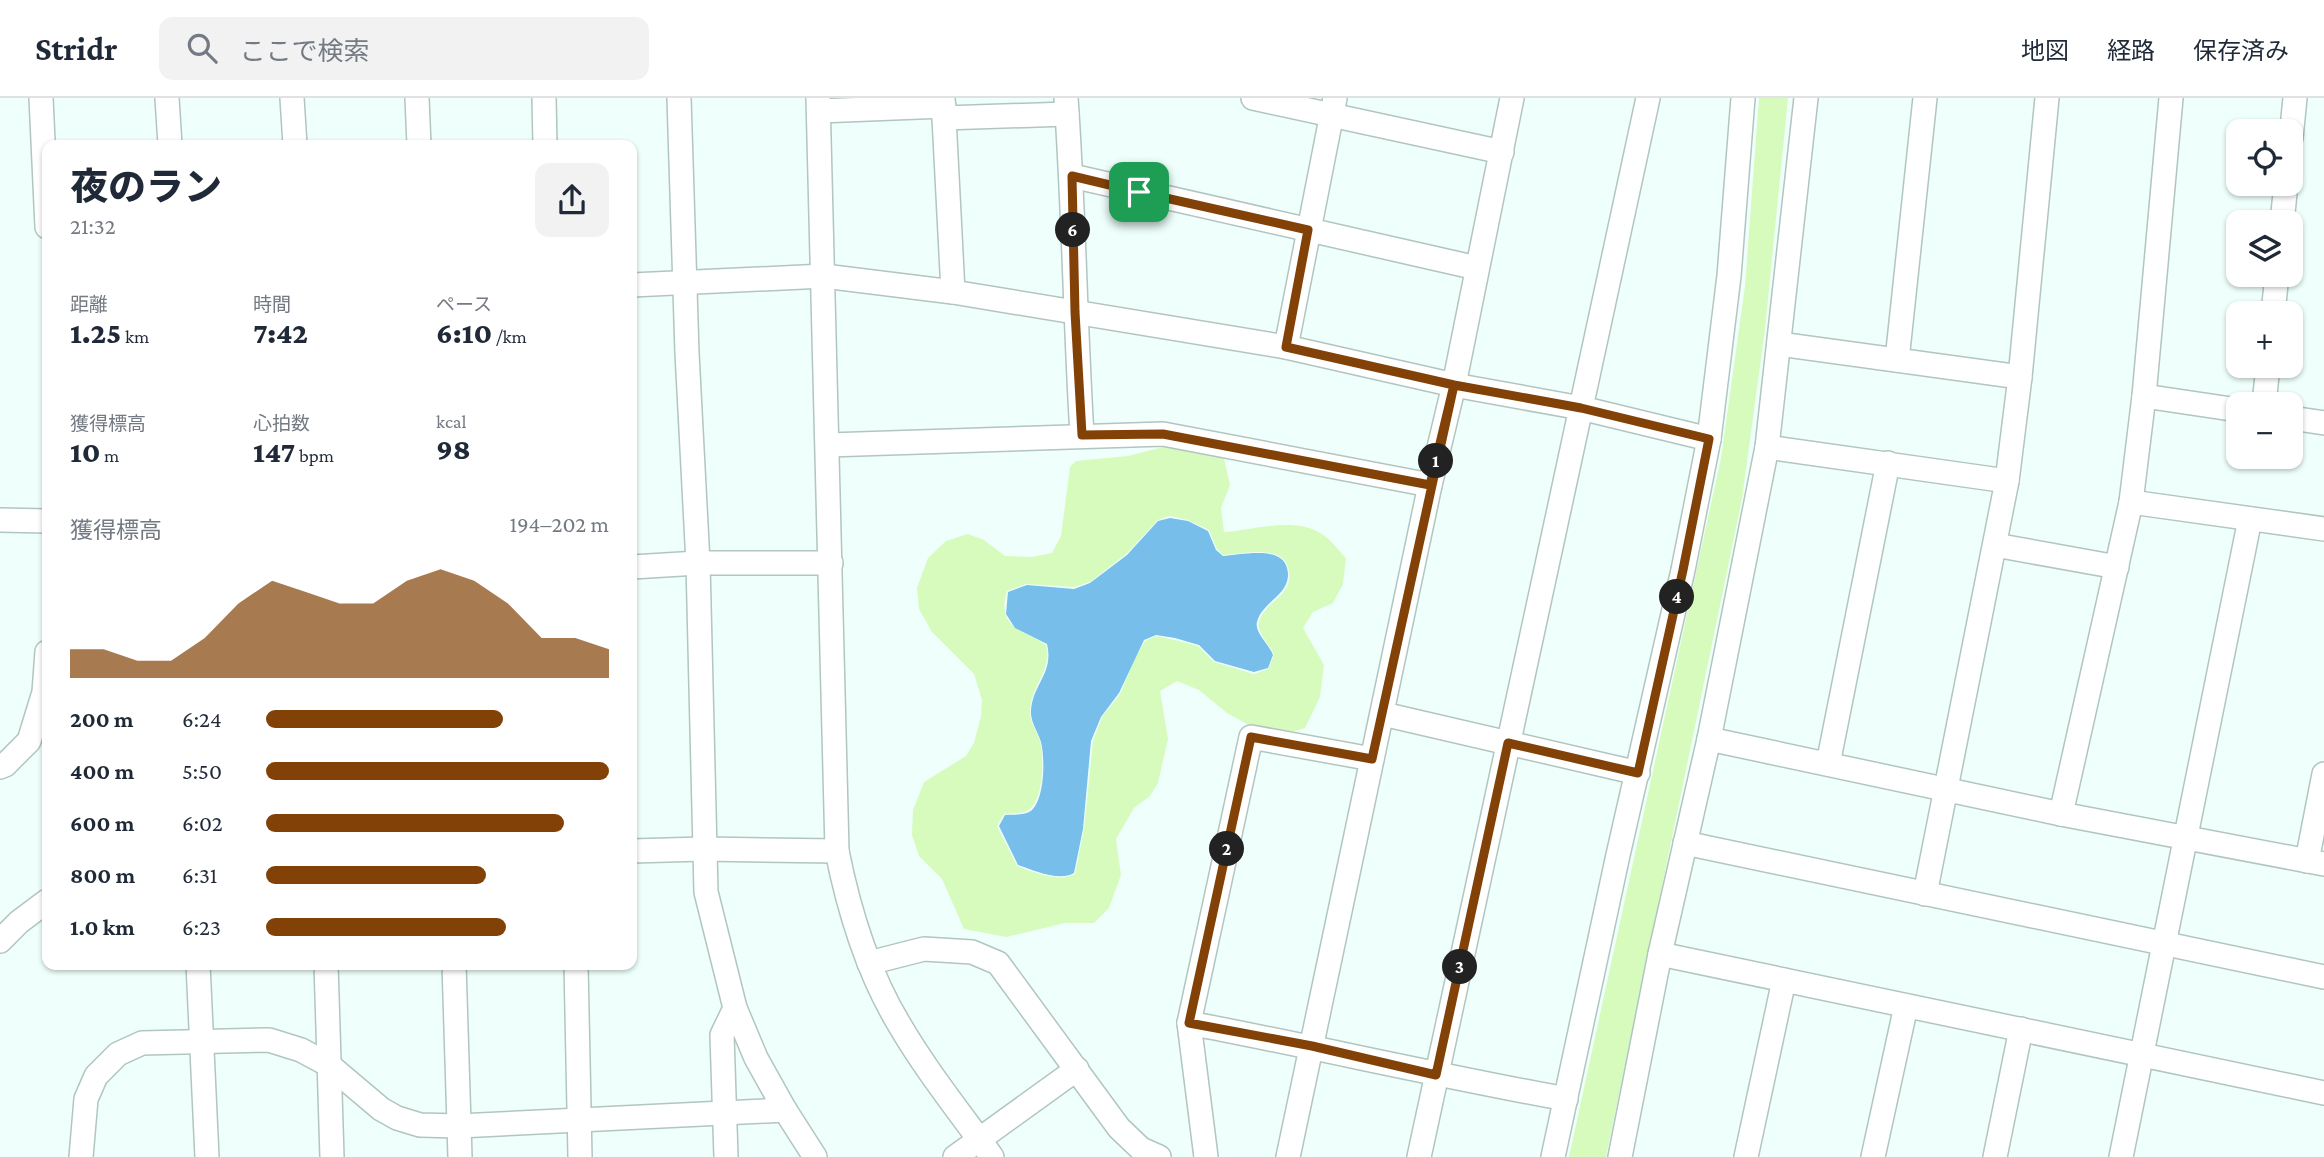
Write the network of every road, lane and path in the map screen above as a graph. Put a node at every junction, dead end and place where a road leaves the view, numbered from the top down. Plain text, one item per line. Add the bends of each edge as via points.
1 (41, 98) edge
2 (167, 98) edge
3 (292, 98) edge
4 (417, 98) edge
5 (544, 98) edge
6 (679, 98) edge
7 (1253, 98) edge
8 (1512, 98) edge
9 (1648, 98) edge
10 (1743, 98) edge
11 (1806, 98) edge
12 (1925, 98) edge
13 (2047, 98) edge
14 (2171, 98) edge
15 (2295, 98) edge
16 (819, 105) edge
17 (1066, 106) edge
18 (1334, 106) edge
19 (944, 108) edge
20 (2293, 119) edge
21 (43, 140) edge
22 (170, 140) edge
23 (295, 140) edge
24 (419, 140) edge
25 (545, 140) edge
26 (1502, 152) junction
27 (1072, 176) junction
28 (1308, 230) junction
29 (1477, 268) junction
30 (824, 276) junction
31 (684, 284) junction
32 (637, 285) edge
33 (953, 292) junction
34 (1075, 312) junction
35 (1779, 344) junction
36 (1286, 347) junction
37 (1897, 360) junction
38 (2020, 377) junction
39 (1454, 385) junction
40 (2144, 396) junction
41 (1581, 408) junction
42 (2226, 408) edge
43 (2303, 420) edge
44 (2324, 423) edge
45 (1082, 435) junction
46 (1709, 439) junction
47 (828, 444) junction
48 (1768, 447) junction
49 (1888, 463) junction
50 (2007, 481) junction
51 (1430, 485) junction
52 (2131, 502) junction
53 (2250, 519) junction
54 (0, 520) edge
55 (42, 522) edge
56 (2324, 529) edge
57 (1995, 545) junction
58 (831, 562) junction
59 (698, 563) junction
60 (2117, 566) junction
61 (637, 567) edge
62 (42, 699) edge
63 (1383, 714) junction
64 (1709, 739) junction
65 (1508, 743) junction
66 (1372, 759) junction
67 (1828, 764) junction
68 (0, 767) edge
69 (1638, 773) junction
70 (2324, 774) edge
71 (1946, 790) junction
72 (2060, 814) junction
73 (2185, 837) junction
74 (1685, 843) junction
75 (704, 849) junction
76 (637, 851) edge
77 (837, 852) junction
78 (2316, 862) edge
79 (1925, 894) junction
80 (42, 905) edge
81 (0, 941) edge
82 (2163, 944) junction
83 (1660, 954) junction
84 (869, 963) junction
85 (198, 970) edge
86 (326, 970) edge
87 (454, 970) edge
88 (576, 970) edge
89 (2324, 977) edge
90 (1784, 980) junction
91 (1906, 1006) junction
92 (735, 1008) junction
93 (1189, 1023) junction
94 (2021, 1029) junction
95 (201, 1042) junction
96 (1312, 1046) junction
97 (2142, 1056) junction
98 (329, 1065) junction
99 (1077, 1069) junction
100 (1436, 1075) junction
101 (2324, 1093) edge
102 (1566, 1099) junction
103 (785, 1110) junction
104 (725, 1113) junction
105 (578, 1119) junction
106 (458, 1126) junction
107 (986, 1148) edge
108 (81, 1157) edge
109 (207, 1157) edge
110 (332, 1157) edge
111 (460, 1157) edge
112 (580, 1157) edge
113 (726, 1157) edge
114 (815, 1157) edge
115 (955, 1157) edge
116 (1158, 1157) edge
117 (1206, 1157) edge
118 (1289, 1157) edge
119 (1419, 1157) edge
120 (1553, 1157) edge
121 (1620, 1157) edge
122 (1746, 1157) edge
123 (1873, 1157) edge
124 (1995, 1157) edge
125 (2121, 1157) edge

1 - 21 street
2 - 22 street
3 - 23 street
4 - 24 street
5 - 25 street
6 - 31 street
7 - 18 street
8 - 26 street
9 - 41 street
10 - 46 street via 1729,276
11 - 35 street
12 - 37 street
13 - 38 street
14 - 40 street
15 - 20 street
16 - 19 street
16 - 30 street
17 - 19 street
17 - 27 street
18 - 26 street
18 - 28 street
19 - 33 street
26 - 29 street
27 - 28 street
27 - 34 street
28 - 29 street
28 - 36 street
29 - 39 street
30 - 31 street
30 - 33 street
30 - 47 street
31 - 32 street
31 - 59 street
33 - 34 street
34 - 36 street
34 - 45 street
35 - 37 street
35 - 48 street
36 - 39 street
37 - 38 street
38 - 50 street
39 - 41 street
39 - 51 street
40 - 42 street
40 - 52 street
41 - 46 street
41 - 65 street
43 - 44 street
45 - 47 street
45 - 51 street via 1163,434
46 - 69 street
47 - 58 street
48 - 49 street
48 - 64 street
49 - 50 street
49 - 67 street
50 - 57 street
51 - 63 street
52 - 53 street
52 - 60 street
53 - 56 street
53 - 73 street
54 - 55 street
57 - 60 street
57 - 71 street
58 - 59 street
58 - 77 street
59 - 61 street
59 - 75 street
60 - 72 street
62 - 68 street via 29,741
63 - 65 street
63 - 66 street
64 - 67 street
64 - 74 street
65 - 69 street
65 - 100 street
66 - 93 street via 1251,737
66 - 96 street
67 - 71 street
69 - 102 street
70 - 78 street
71 - 72 street
71 - 79 street
72 - 73 street
73 - 78 street
73 - 82 street
74 - 79 street
74 - 83 street
75 - 76 street
75 - 77 street
75 - 92 street via 706,892
77 - 84 street via 846,896
79 - 82 street
80 - 81 street
82 - 89 street
82 - 97 street
83 - 90 street
83 - 121 street
84 - 99 street via 924,948 972,952 998,963
84 - 107 street via 899,1024
85 - 95 street
86 - 98 street
87 - 106 street
88 - 105 street
90 - 91 street
90 - 122 street
91 - 94 street
91 - 123 street
92 - 103 street
92 - 104 street via 722,1035
93 - 96 street
93 - 117 street
94 - 97 street
94 - 124 street
95 - 98 street via 269,1040
95 - 108 street via 142,1043 118,1054 96,1076 86,1099
95 - 109 street
96 - 100 street
96 - 118 street
97 - 101 street
97 - 125 street
98 - 106 street via 397,1118 420,1125
98 - 110 street
99 - 107 street
99 - 116 street via 1119,1128 1141,1149
100 - 102 street
100 - 119 street
102 - 120 street
103 - 104 street
103 - 114 street
104 - 105 street
104 - 113 street
105 - 106 street
105 - 112 street
106 - 111 street
107 - 115 street

